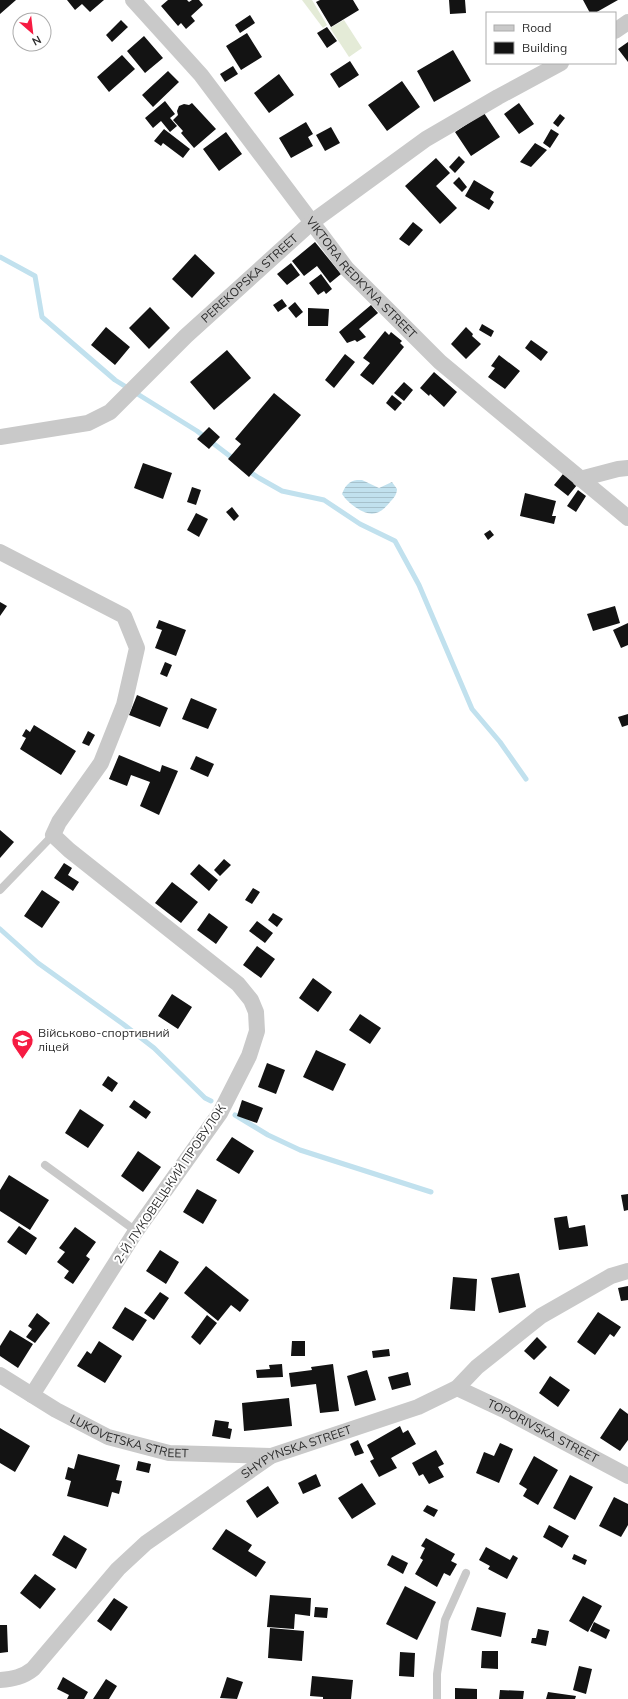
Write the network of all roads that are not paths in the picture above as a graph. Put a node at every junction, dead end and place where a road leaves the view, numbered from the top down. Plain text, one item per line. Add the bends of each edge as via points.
1 (133, 0) edge
2 (628, 22) edge
3 (616, 29) edge
4 (559, 64) edge
5 (312, 222) junction
6 (0, 437) edge
7 (628, 468) edge
8 (580, 479) junction
9 (628, 518) edge
10 (0, 552) edge
11 (53, 835) junction
12 (0, 890) edge
13 (45, 1165) dead end
14 (136, 1231) junction
15 (628, 1271) edge
16 (0, 1375) edge
17 (457, 1388) junction
18 (32, 1395) junction
19 (272, 1456) junction
20 (628, 1476) edge
21 (466, 1573) dead end
22 (0, 1680) edge
23 (438, 1699) edge

1 - 5 street, VIKTORA REDKYNA STREET via 201,75
2 - 3 street
4 - 5 street, PEREKOPSKA STREET via 426,138
5 - 6 street, PEREKOPSKA STREET via 186,336 110,412 88,423
5 - 8 street, VIKTORA REDKYNA STREET via 347,270 440,362
7 - 8 street via 610,470
8 - 9 street, VIKTORA REDKYNA STREET
10 - 11 street via 124,616 137,648 124,705 101,763 59,822
11 - 12 lane
11 - 14 street, 2-Й ЛУКОВЕЦЬКИЙ ПРОВУЛОК via 238,984 251,1000 256,1012 257,1031 249,1056 220,1113
13 - 14 lane
14 - 18 street, 2-Й ЛУКОВЕЦЬКИЙ ПРОВУЛОК
15 - 17 street, SHYPYNSKA STREET via 611,1276 541,1316 477,1367
16 - 18 street, LUKOVETSKA STREET
17 - 19 street, SHYPYNSKA STREET via 418,1407
17 - 20 street, TOPORIVSKA STREET
18 - 19 street, LUKOVETSKA STREET via 108,1437 169,1453
19 - 22 street, SHYPYNSKA STREET via 146,1543 118,1569 33,1669 15,1678
21 - 23 lane via 445,1620 437,1674

